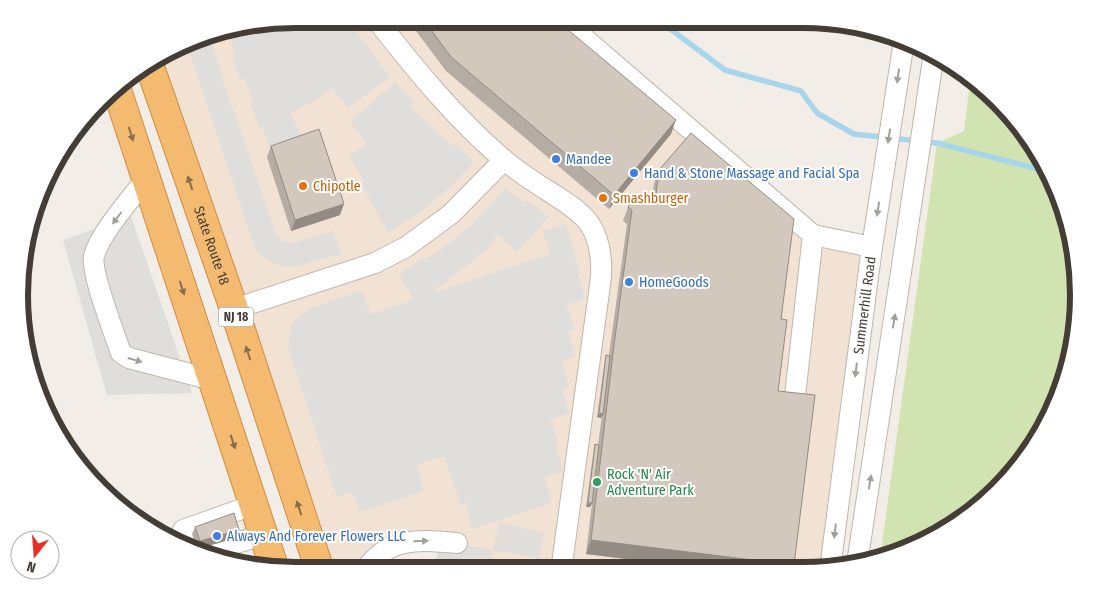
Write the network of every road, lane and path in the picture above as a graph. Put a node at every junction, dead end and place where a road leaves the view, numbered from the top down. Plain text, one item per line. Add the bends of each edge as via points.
1 (383, 28) edge
2 (572, 28) edge
3 (903, 48) edge
4 (166, 60) edge
5 (933, 61) edge
6 (151, 70) edge
7 (118, 95) edge
8 (176, 144) junction
9 (504, 160) junction
10 (146, 179) junction
11 (812, 236) junction
12 (872, 247) junction
13 (234, 309) junction
14 (212, 380) junction
15 (795, 396) edge
16 (253, 505) junction
17 (263, 535) junction
18 (186, 539) edge
19 (457, 543) dead end
20 (214, 550) edge
21 (858, 556) edge
22 (272, 561) edge
23 (831, 561) edge
24 (317, 562) edge
25 (372, 562) edge
26 (562, 562) edge

1 - 9 street via 430,87
2 - 11 street
3 -> 12 street, Summerhill Road
4 - 8 highway via 172,82
21 -> 5 street
6 - 8 highway, State Route 18 / NJ 18
7 -> 10 highway
13 -> 8 highway, State Route 18 / NJ 18
9 - 13 street via 451,214 406,247 375,263
9 - 26 street via 577,210 588,222 600,248 601,277
10 -> 14 highway
10 -> 14 street via 99,244 93,258 94,272 121,353 129,358
11 - 12 street
11 - 15 street
12 -> 23 street, Summerhill Road
24 -> 13 highway, State Route 18 / NJ 18
14 -> 16 highway
16 - 17 highway
16 - 18 street via 183,530
17 - 20 street
17 - 22 highway
25 -> 19 street via 391,547 408,542

